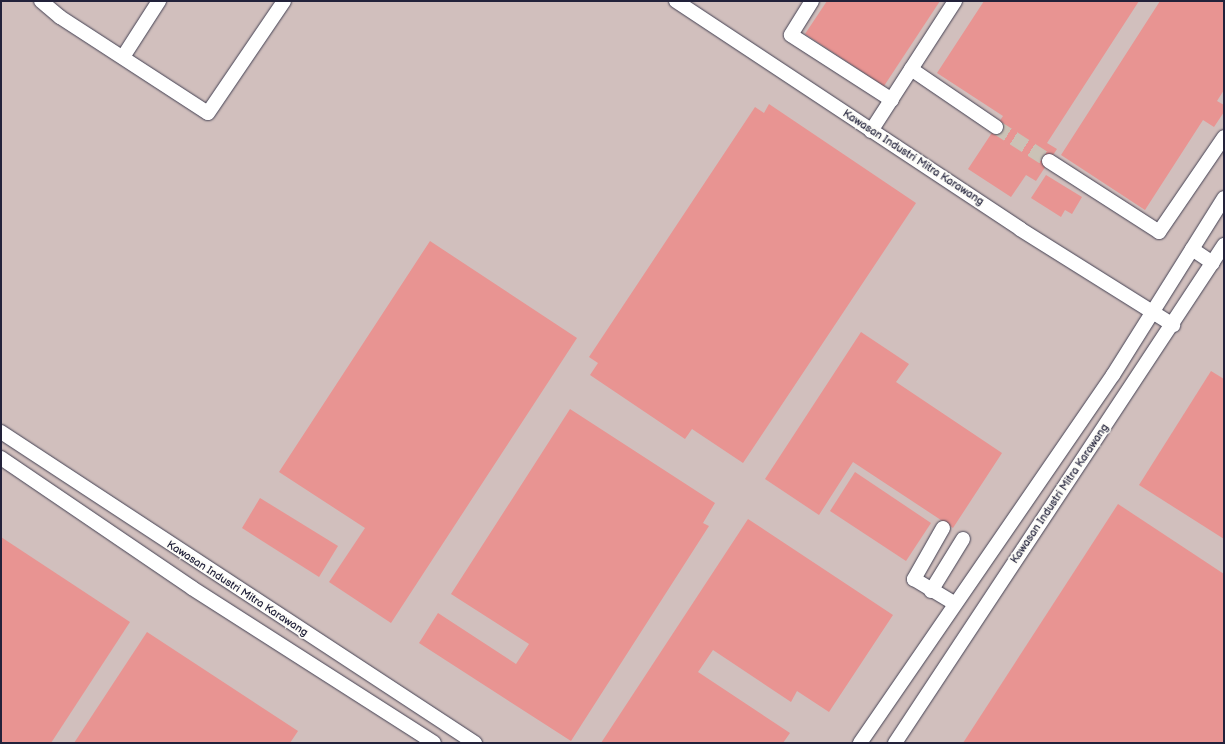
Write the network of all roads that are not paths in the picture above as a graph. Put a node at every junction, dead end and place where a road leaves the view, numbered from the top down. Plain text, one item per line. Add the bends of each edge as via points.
1 (41, 1) edge
2 (159, 1) edge
3 (284, 1) edge
4 (676, 1) edge
5 (812, 1) edge
6 (955, 1) edge
7 (123, 57) junction
8 (911, 70) junction
9 (892, 100) junction
10 (996, 127) tunnel mouth
11 (871, 131) junction
12 (1224, 137) edge
13 (1049, 161) tunnel mouth
14 (1224, 198) edge
15 (1224, 244) edge
16 (1192, 249) junction
17 (1213, 263) junction
18 (1152, 311) junction
19 (1173, 325) junction
20 (1, 432) edge
21 (1, 458) edge
22 (943, 528) dead end
23 (963, 539) dead end
24 (931, 590) junction
25 (954, 603) junction
26 (434, 743) edge
27 (475, 743) edge
28 (860, 743) edge
29 (895, 743) edge

1 - 7 street
2 - 7 street
3 - 7 street via 208,113
4 - 11 street, Kawasan Industri Mitra Karawang
5 - 9 street via 791,35
6 - 8 street
8 - 9 street
8 - 10 street
9 - 11 street
11 - 18 street, Kawasan Industri Mitra Karawang
12 - 13 street via 1159,232
14 - 16 street
15 - 17 street, Kawasan Industri Mitra Karawang
16 - 17 street
16 - 18 street
17 - 19 street, Kawasan Industri Mitra Karawang
18 - 19 street, Kawasan Industri Mitra Karawang
18 - 25 street via 1113,375
19 - 29 street, Kawasan Industri Mitra Karawang
20 - 27 street, Kawasan Industri Mitra Karawang
21 - 26 street, Kawasan Industri Mitra Karawang via 192,588
22 - 24 street via 914,579
23 - 24 street
24 - 25 street
25 - 28 street

